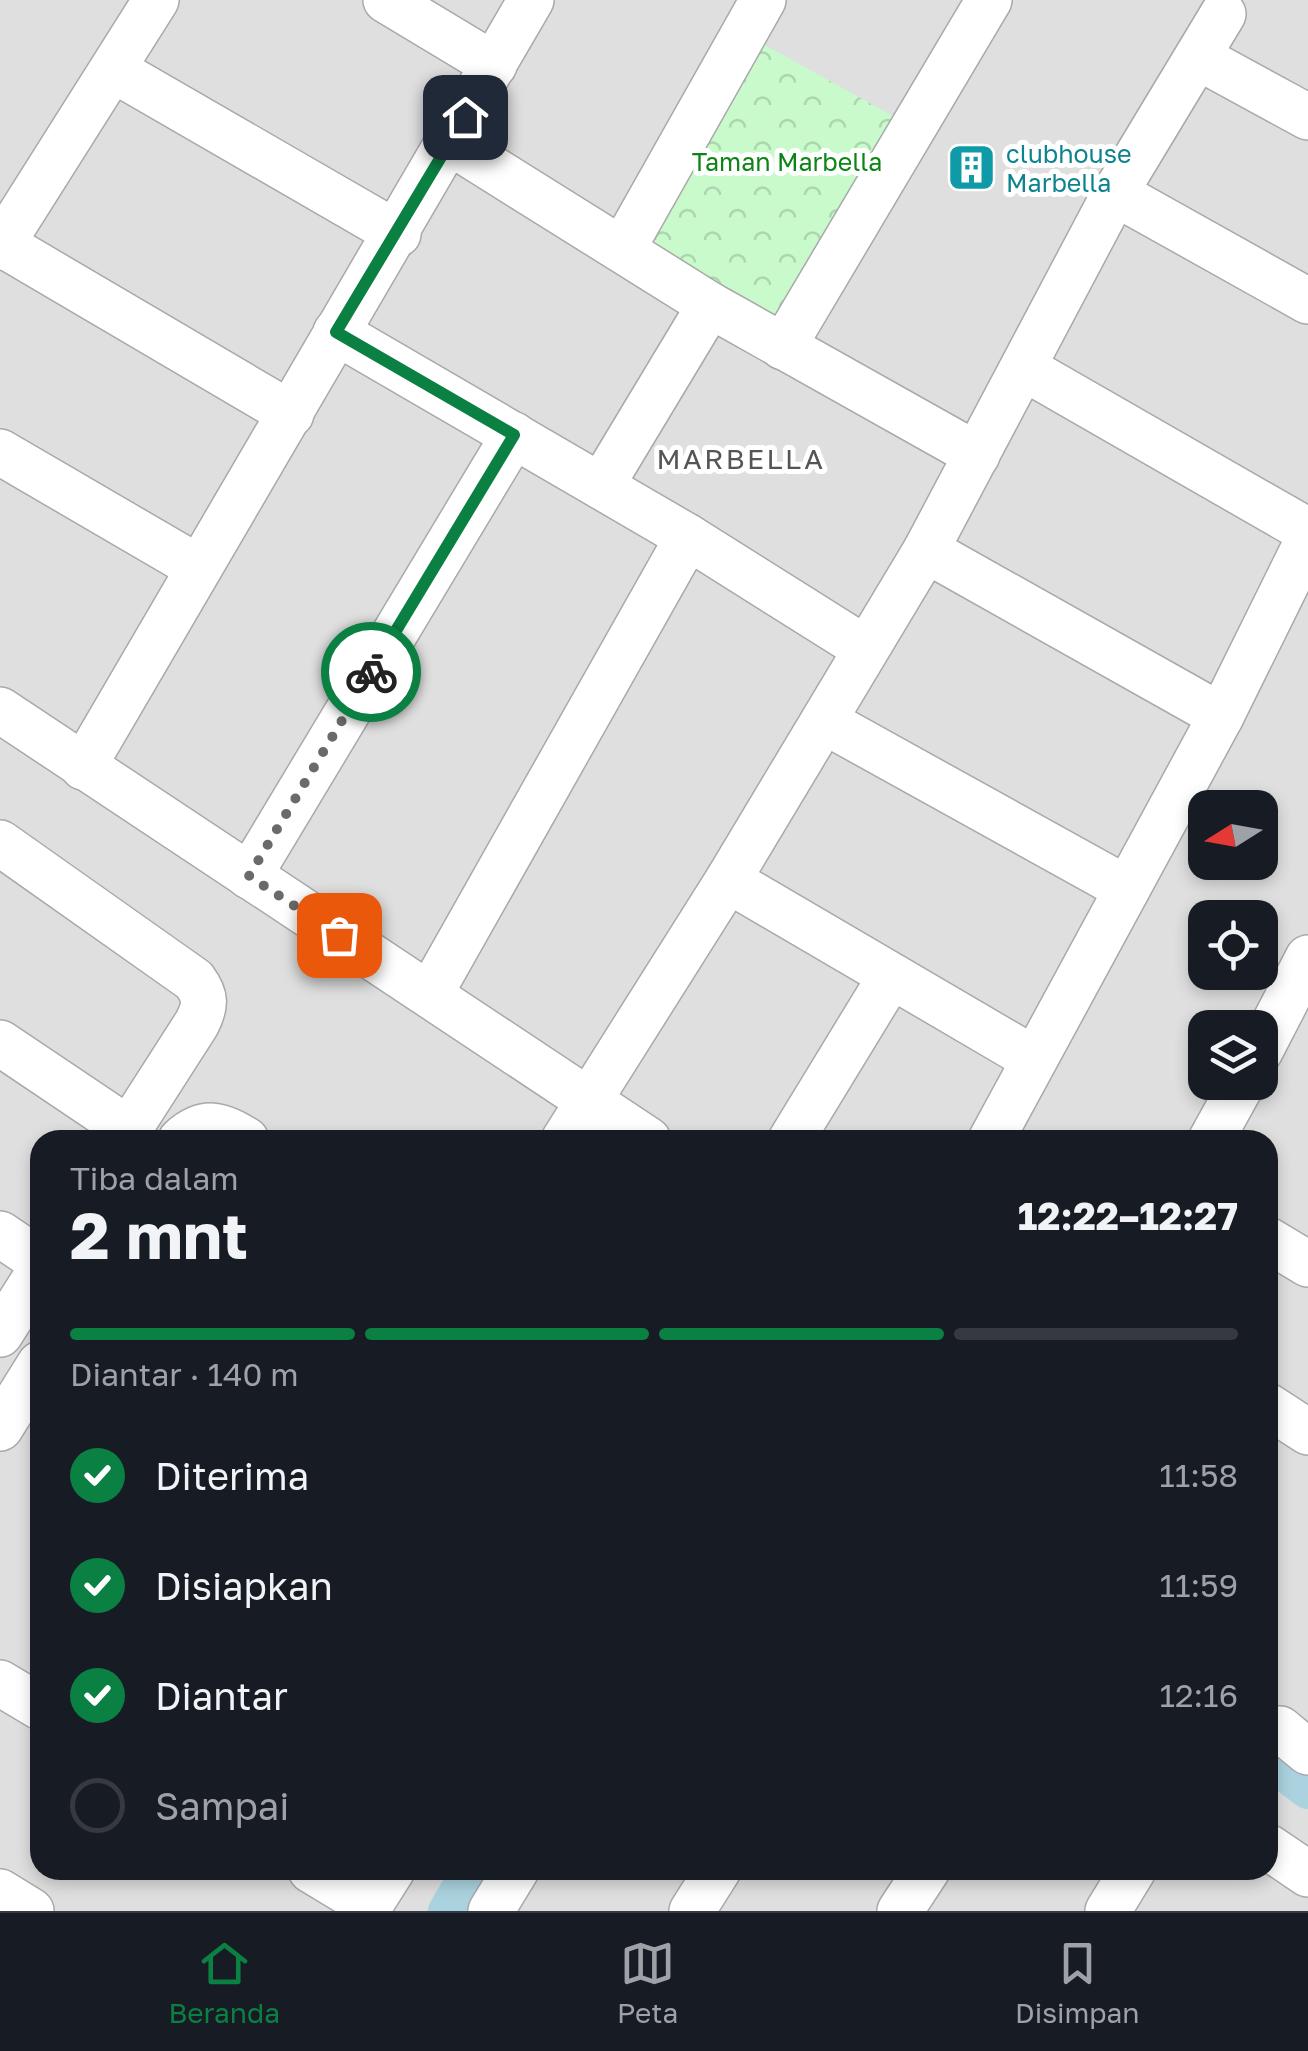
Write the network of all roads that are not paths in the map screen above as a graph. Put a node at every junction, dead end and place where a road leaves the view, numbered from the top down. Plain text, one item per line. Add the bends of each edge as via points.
1 (156, 0) edge
2 (386, 0) edge
3 (532, 0) edge
4 (764, 0) edge
5 (990, 0) edge
6 (1223, 14) dead end
7 (1198, 57) junction
8 (494, 64) junction
9 (114, 70) junction
10 (1308, 117) edge
11 (451, 143) junction
12 (1115, 193) junction
13 (398, 234) junction
14 (1, 245) edge
15 (623, 248) junction
16 (1308, 301) edge
17 (710, 305) junction
18 (336, 332) junction
19 (783, 347) junction
20 (1024, 368) junction
21 (291, 414) junction
22 (514, 435) junction
23 (0, 452) edge
24 (977, 455) junction
25 (601, 486) junction
26 (1308, 532) edge
27 (688, 537) junction
28 (1308, 540) edge
29 (926, 550) junction
30 (199, 568) junction
31 (866, 649) junction
32 (0, 710) edge
33 (1221, 716) junction
34 (824, 721) junction
35 (83, 767) junction
36 (0, 843) edge
37 (249, 876) junction
38 (728, 880) junction
39 (1127, 889) junction
40 (1308, 958) edge
41 (892, 976) junction
42 (430, 994) junction
43 (1281, 1040) edge
44 (0, 1043) edge
45 (1032, 1058) junction
46 (591, 1100) junction
47 (1233, 1100) edge
48 (118, 1130) edge
49 (128, 1130) edge
50 (197, 1130) edge
51 (225, 1130) edge
52 (571, 1130) edge
53 (634, 1130) edge
54 (797, 1130) edge
55 (996, 1130) edge
56 (1217, 1130) edge
57 (0, 1234) edge
58 (1278, 1246) edge
59 (30, 1254) edge
60 (1308, 1264) edge
61 (30, 1286) edge
62 (0, 1334) edge
63 (30, 1380) edge
64 (1278, 1412) edge
65 (0, 1428) edge
66 (1308, 1432) edge
67 (1278, 1854) edge
68 (1308, 1874) edge
69 (337, 1880) edge
70 (510, 1880) edge
71 (712, 1880) edge
72 (920, 1880) edge
73 (1127, 1880) edge
74 (0, 1892) edge
75 (376, 1895) edge
76 (31, 1911) edge
77 (492, 1911) edge
78 (692, 1911) edge
79 (900, 1911) edge
80 (1108, 1911) edge

1 - 9 street
2 - 8 street
3 - 8 street
4 - 15 street
5 - 19 street
6 - 7 street
7 - 10 street
7 - 12 street
8 - 11 street
9 - 13 street
9 - 14 street
11 - 13 street
11 - 15 street
12 - 16 street
12 - 20 street
13 - 18 street
14 - 21 street
15 - 17 street
17 - 19 street
17 - 25 street
18 - 21 street
18 - 22 street
19 - 24 street
20 - 24 street
20 - 26 street
21 - 30 street
22 - 25 street
22 - 37 street
23 - 30 street
24 - 29 street
25 - 27 street
27 - 31 street
27 - 42 street
28 - 33 street
29 - 31 street
29 - 33 street
30 - 35 street
31 - 34 street
32 - 35 street
33 - 39 street
34 - 38 street
34 - 39 street
35 - 37 street
36 - 49 street via 203,992 197,1023
37 - 42 street
38 - 41 street
38 - 46 street
39 - 45 street
40 - 43 street
41 - 45 street
41 - 54 street
42 - 46 street
44 - 48 street
45 - 55 street
46 - 52 street
46 - 53 street
47 - 56 street
50 - 51 street via 212,1124
57 - 59 street
58 - 60 street
61 - 62 street
63 - 65 street
64 - 66 street
67 - 68 street
69 - 75 street
70 - 77 street
71 - 78 street
72 - 79 street
73 - 80 street
74 - 76 street

